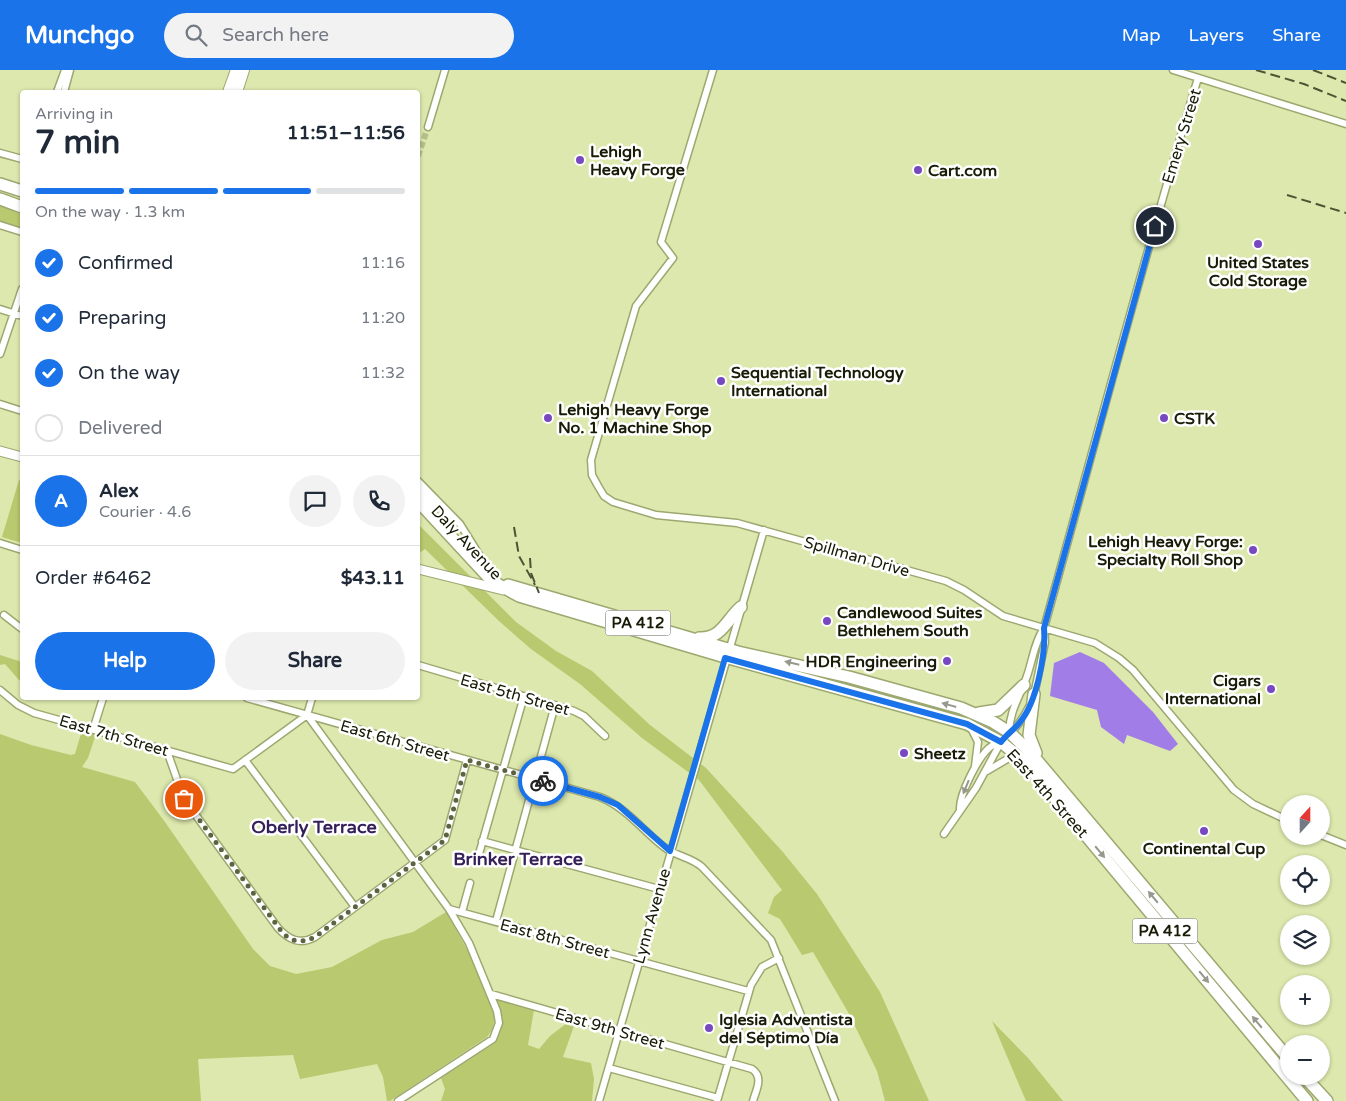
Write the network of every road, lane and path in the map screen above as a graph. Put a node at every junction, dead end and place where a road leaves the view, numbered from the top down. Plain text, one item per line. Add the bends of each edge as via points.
1 (65, 70) edge
2 (70, 70) edge
3 (236, 70) edge
4 (244, 70) edge
5 (445, 70) edge
6 (713, 70) edge
7 (1172, 70) edge
8 (1198, 78) junction
9 (59, 90) edge
10 (65, 90) edge
11 (229, 90) edge
12 (237, 90) edge
13 (1346, 124) edge
14 (428, 127) tunnel mouth
15 (0, 153) edge
16 (20, 158) edge
17 (0, 184) edge
18 (20, 190) edge
19 (0, 200) edge
20 (20, 206) edge
21 (0, 225) edge
22 (20, 231) edge
23 (20, 295) edge
24 (0, 309) edge
25 (14, 313) junction
26 (20, 315) edge
27 (0, 354) edge
28 (0, 404) edge
29 (20, 410) edge
30 (0, 451) edge
31 (20, 456) edge
32 (420, 483) edge
33 (420, 492) edge
34 (420, 503) edge
35 (764, 530) junction
36 (0, 543) edge
37 (20, 549) edge
38 (483, 561) junction
39 (420, 570) edge
40 (516, 591) junction
41 (544, 600) junction
42 (740, 607) junction
43 (4, 615) dead end
44 (20, 627) edge
45 (1044, 628) junction
46 (690, 638) junction
47 (727, 653) junction
48 (420, 666) edge
49 (1024, 685) junction
50 (0, 690) edge
51 (1034, 694) junction
52 (524, 696) junction
53 (102, 700) edge
54 (254, 700) edge
55 (311, 700) edge
56 (555, 705) junction
57 (976, 713) junction
58 (307, 715) junction
59 (967, 724) junction
60 (93, 730) junction
61 (1009, 732) junction
62 (605, 736) dead end
63 (1001, 742) junction
64 (168, 751) junction
65 (245, 760) junction
66 (467, 760) junction
67 (1024, 761) junction
68 (975, 766) junction
69 (502, 770) junction
70 (1045, 770) junction
71 (986, 772) junction
72 (535, 779) junction
73 (960, 810) junction
74 (1280, 817) edge
75 (944, 834) dead end
76 (1330, 839) edge
77 (482, 841) junction
78 (1346, 846) edge
79 (515, 850) junction
80 (670, 851) junction
81 (479, 854) dead end
82 (415, 862) junction
83 (470, 883) dead end
84 (659, 889) junction
85 (355, 907) junction
86 (449, 908) junction
87 (462, 912) junction
88 (496, 922) junction
89 (778, 956) junction
90 (639, 961) junction
91 (748, 991) junction
92 (491, 994) junction
93 (619, 1031) junction
94 (1280, 1048) edge
95 (728, 1062) junction
96 (609, 1068) junction
97 (1312, 1085) edge
98 (718, 1100) edge
99 (398, 1101) edge
100 (599, 1101) edge
101 (753, 1101) edge
102 (835, 1101) edge
103 (1307, 1101) edge
104 (1326, 1101) edge

1 - 9 street
2 - 10 street
3 - 11 main road
4 - 12 main road
5 - 14 street
6 - 35 street, Spillman Drive via 661,242 673,258 636,306 591,460 592,475 604,496 643,512 737,523
7 - 8 street
8 - 13 street
8 - 45 street, Emery Street via 1122,340 1104,417
15 - 16 street
17 - 18 highway
19 - 20 highway
21 - 22 street
23 - 25 street
24 - 25 street
25 - 26 street
25 - 27 street
28 - 29 street
30 - 31 main road
32 - 38 street via 460,524
33 - 38 highway, Daly Avenue / PA 412
34 - 40 highway, Daly Avenue / PA 412 via 492,581
35 - 42 street, Lynn Avenue
35 - 45 street, Spillman Drive via 946,581 1003,616
36 - 37 street
38 - 40 highway, Daly Avenue / PA 412
39 - 40 main road, East 4th Street via 482,586
40 - 41 highway, East 4th Street / PA 412
40 - 41 highway, East 4th Street / PA 412 via 533,592
41 - 46 highway, East 4th Street / PA 412
41 - 47 highway, East 4th Street / PA 412 via 555,608
42 - 46 highway via 714,636
42 - 47 street, Lynn Avenue
43 - 44 street
45 - 49 street, Emery Street via 1036,640
45 - 51 street, Emery Street via 1045,642
45 - 74 street, Spillman Drive via 1095,644 1120,658 1234,790 1253,804
46 - 47 highway, East 4th Street / PA 412
57 -> 47 highway, East 4th Street / PA 412 via 849,677
47 - 59 highway, East 4th Street / PA 412
47 - 80 street, Lynn Avenue
48 - 52 street, East 5th Street
49 - 57 highway via 998,710
49 - 61 street, Emery Street via 1009,716
50 - 60 street, East 7th Street via 28,711
51 - 61 street, Emery Street via 1020,723
51 - 70 highway via 1029,735
52 - 56 street, East 5th Street
52 - 69 street
53 - 60 street
54 - 58 street, East 6th Street
55 - 58 street
56 - 62 street, East 5th Street via 582,714
56 - 72 street
57 - 61 highway, East 4th Street / PA 412
58 - 65 street
58 - 66 street, East 6th Street
58 - 82 street
59 - 63 highway, East 4th Street / PA 412
59 - 68 street via 977,737
60 - 64 street, East 7th Street
61 - 63 street, Emery Street
61 - 70 highway, East 4th Street / PA 412
63 - 67 highway, East 4th Street / PA 412
63 - 68 street, Emery Street via 989,748
63 - 71 street, Emery Street
64 - 65 street, East 7th Street via 233,769
64 - 85 street via 179,788 188,805 285,936 295,941 306,941
65 - 85 street
66 - 69 street, East 6th Street
66 - 82 street via 445,840
67 - 71 street via 1009,758
67 -> 103 highway, East 4th Street / PA 412
68 -> 73 street, Emery Street via 961,799
69 - 72 street, East 6th Street
69 - 77 street
94 -> 70 highway, East 4th Street / PA 412
71 - 73 street, Emery Street
72 - 79 street
72 - 80 street, East 6th Street via 618,805
73 - 75 street, Emery Street
76 - 78 street
77 - 79 street
77 - 81 street
79 - 84 street
79 - 88 street
80 - 84 street, Lynn Avenue
80 - 89 street, East 6th Street via 702,867 763,929
82 - 85 street
82 - 86 street
83 - 87 street
84 - 90 street, Lynn Avenue
86 - 87 street, East 8th Street
86 - 92 street via 469,942
87 - 88 street, East 8th Street
88 - 90 street, East 8th Street
89 - 91 street via 762,967
89 - 102 street, East 6th Street
90 - 91 street, East 8th Street
90 - 93 street, Lynn Avenue
91 - 95 street
92 - 93 street, East 9th Street
92 - 99 street via 498,1017 493,1040
93 - 95 street, East 9th Street
93 - 96 street, Lynn Avenue
95 - 98 street
95 - 101 street, East 9th Street via 758,1074
96 - 98 street
96 - 100 street, Lynn Avenue
97 - 104 highway

